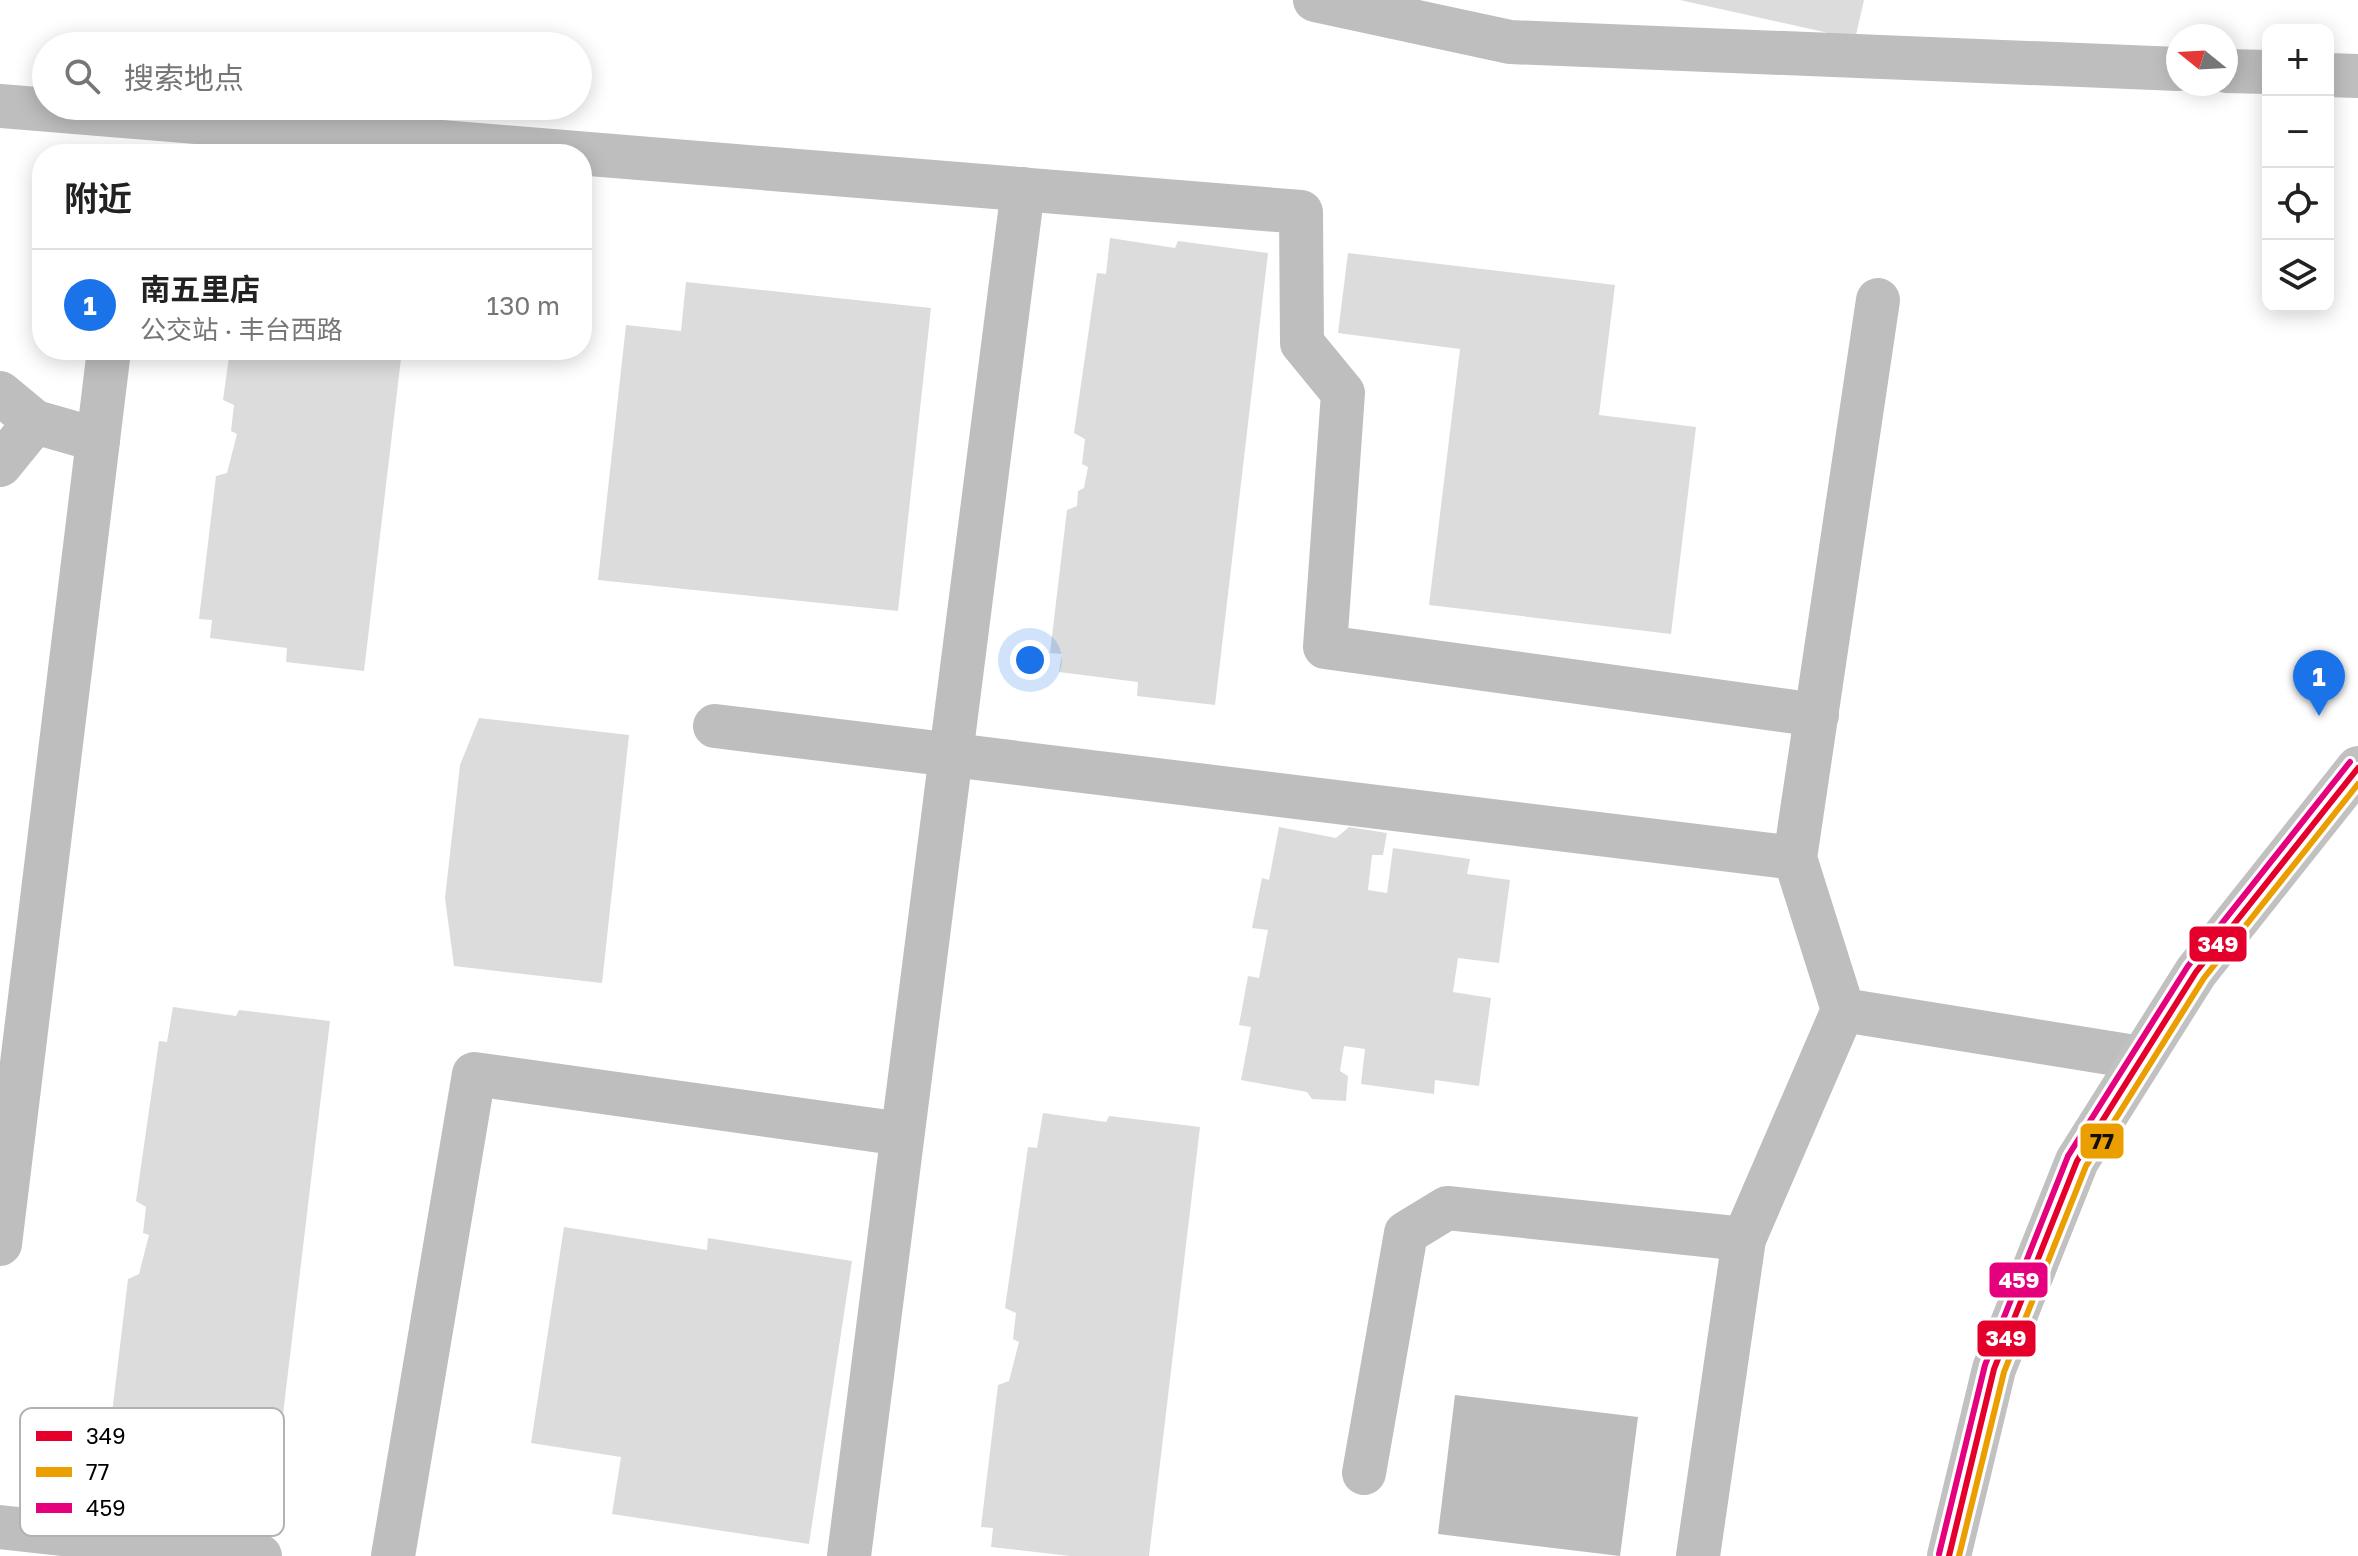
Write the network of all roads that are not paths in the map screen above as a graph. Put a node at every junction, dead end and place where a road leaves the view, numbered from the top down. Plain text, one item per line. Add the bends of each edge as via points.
1 (1315, 0) edge
2 (2166, 69) edge
3 (2238, 71) edge
4 (2262, 72) edge
5 (2334, 75) edge
6 (2358, 76) edge
7 (0, 106) edge
8 (32, 113) edge
9 (63, 120) edge
10 (136, 136) edge
11 (270, 144) edge
12 (592, 163) edge
13 (1023, 189) junction
14 (1878, 300) dead end
15 (108, 360) edge
16 (0, 393) edge
17 (35, 422) junction
18 (98, 440) junction
19 (0, 465) edge
20 (1817, 715) junction
21 (715, 726) dead end
22 (951, 755) junction
23 (2358, 768) edge
24 (1795, 858) junction
25 (1843, 1010) junction
26 (2141, 1058) junction
27 (902, 1134) junction
28 (1744, 1239) junction
29 (0, 1244) edge
30 (1364, 1473) dead end
31 (0, 1527) edge
32 (20, 1529) edge
33 (81, 1536) edge
34 (260, 1556) edge
35 (393, 1556) edge
36 (849, 1556) edge
37 (1698, 1556) edge
38 (1949, 1556) edge

1 - 2 street via 1510,42
3 - 4 street
5 - 6 street
7 - 8 street
9 - 10 street
10 - 11 street
12 - 13 street
13 - 20 street via 1301,212 1302,343 1343,393 1325,647
13 - 22 street
14 - 20 street
15 - 18 street
16 - 17 street
17 - 18 street
17 - 19 street
18 - 29 street
20 - 24 street
21 - 22 street
22 - 24 street
22 - 27 street
23 - 26 main road via 2196,972
24 - 25 street
25 - 26 street
25 - 28 street
26 - 38 main road via 2077,1161 1994,1369
27 - 35 street via 474,1074
27 - 36 street
28 - 30 street via 1447,1208 1406,1233
28 - 37 street
31 - 32 street
33 - 34 street

